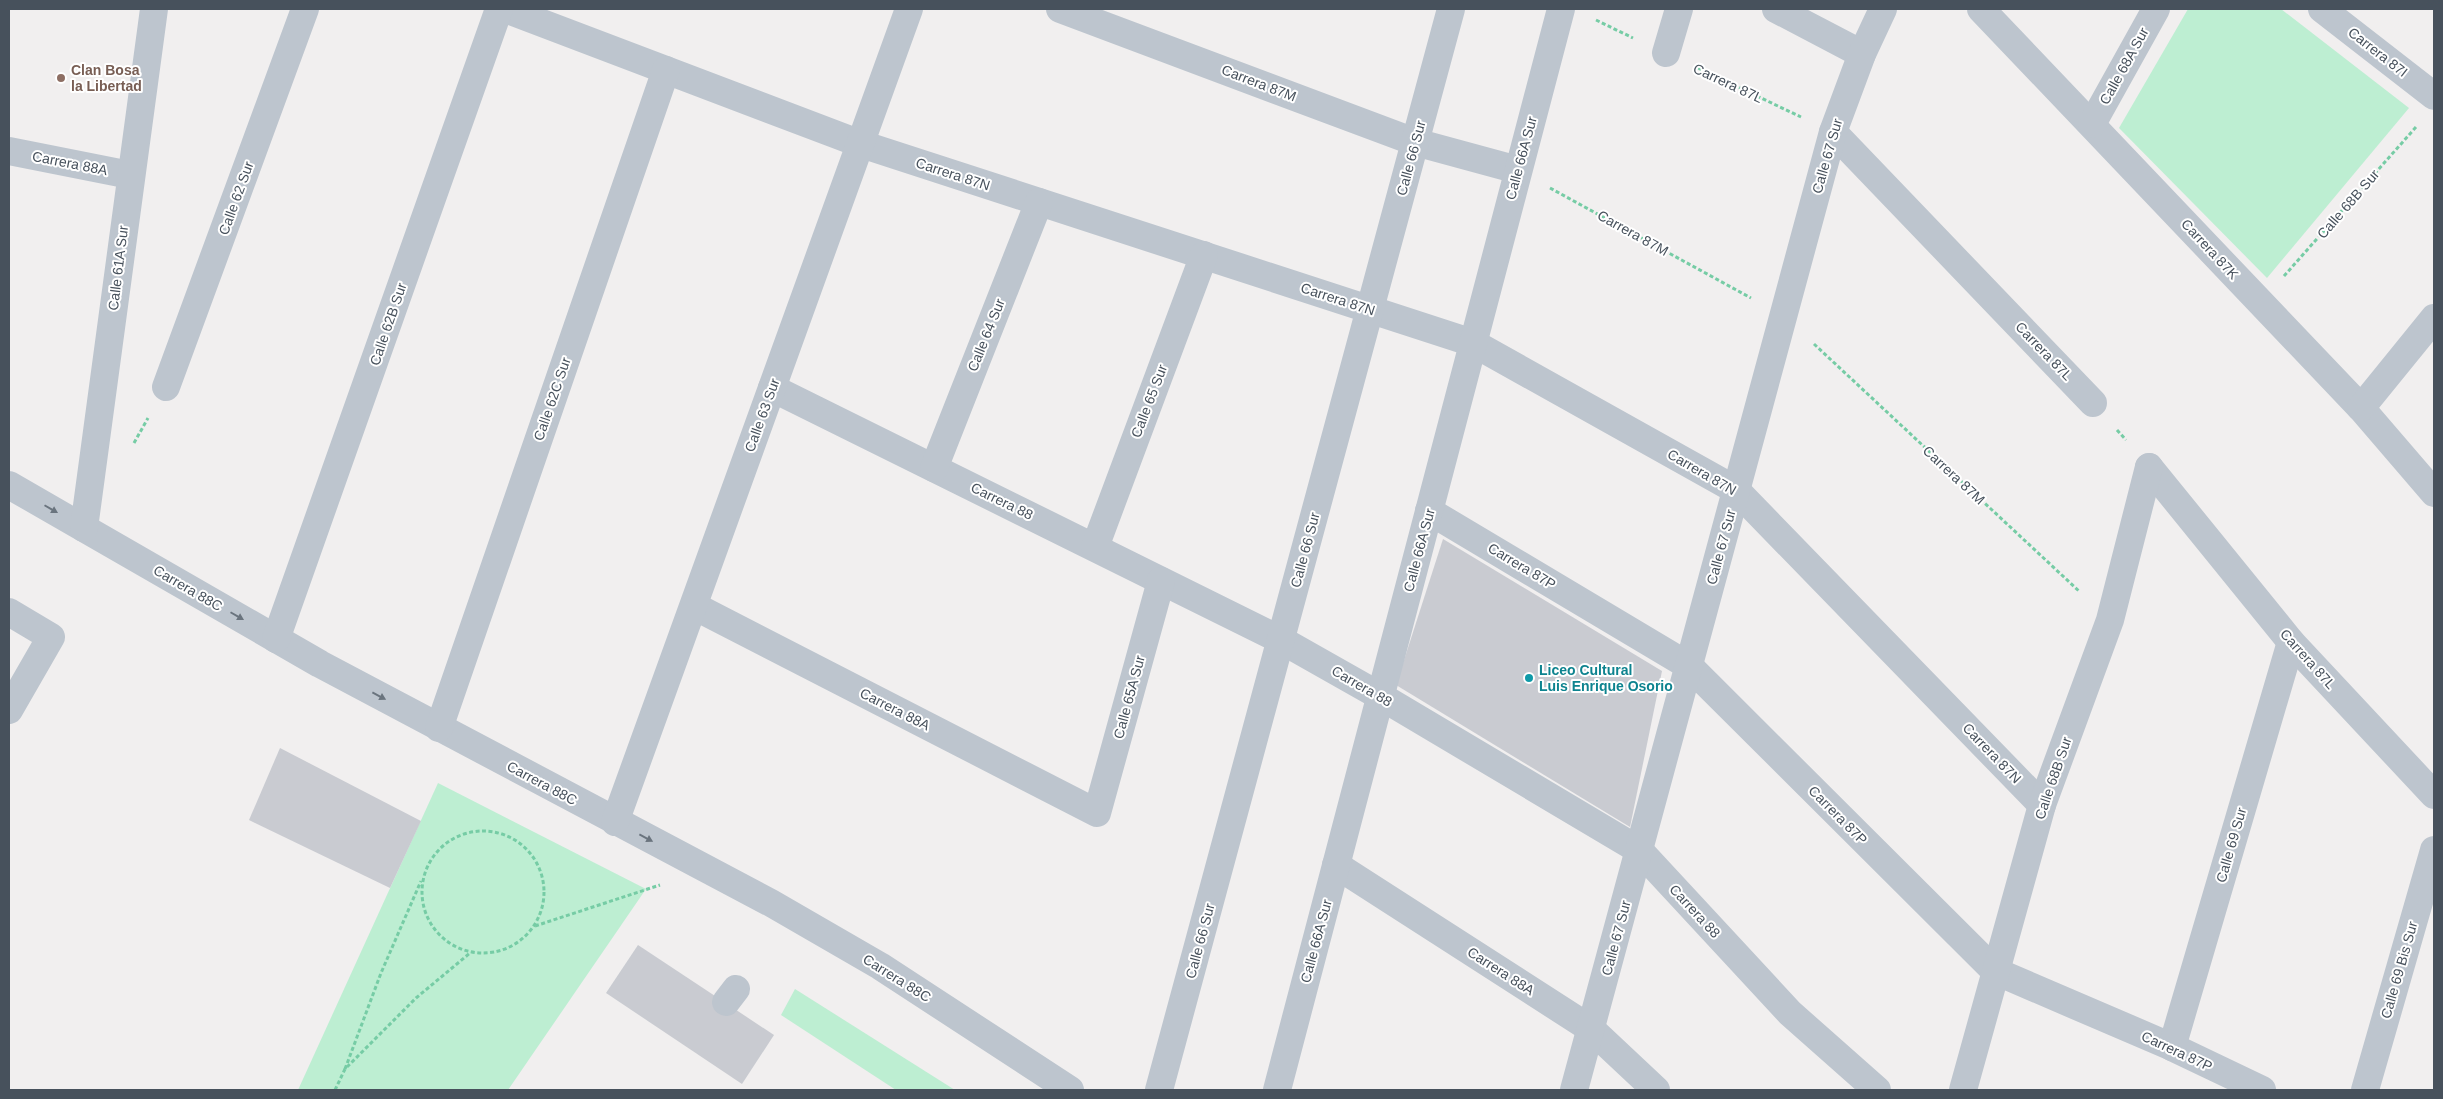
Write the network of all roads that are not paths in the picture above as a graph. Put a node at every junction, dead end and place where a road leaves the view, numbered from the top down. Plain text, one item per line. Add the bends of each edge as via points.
1 (154, 9) edge
2 (306, 9) edge
3 (499, 9) edge
4 (505, 9) edge
5 (909, 9) edge
6 (1060, 9) edge
7 (1451, 9) edge
8 (1561, 9) edge
9 (1679, 9) edge
10 (1776, 9) edge
11 (1883, 9) edge
12 (1981, 9) edge
13 (2156, 9) edge
14 (2322, 9) edge
15 (1666, 53) road end
16 (1862, 54) junction
17 (666, 70) junction
18 (2434, 96) edge
19 (2092, 124) junction
20 (1833, 132) junction
21 (1415, 142) junction
22 (861, 144) junction
23 (9, 151) edge
24 (1518, 170) junction
25 (130, 174) junction
26 (1039, 202) junction
27 (1204, 256) junction
28 (1370, 310) junction
29 (2434, 318) edge
30 (1473, 343) junction
31 (166, 387) dead end
32 (772, 388) junction
33 (2094, 403) road end
34 (2361, 408) junction
35 (2149, 467) joint
36 (934, 468) junction
37 (9, 485) edge
38 (1736, 490) junction
39 (2434, 493) edge
40 (1429, 511) junction
41 (84, 528) junction
42 (1095, 547) junction
43 (1161, 581) junction
44 (694, 606) junction
45 (9, 612) edge
46 (276, 639) junction
47 (1281, 640) junction
48 (2291, 642) junction
49 (1689, 666) junction
50 (1380, 696) junction
51 (9, 710) edge
52 (439, 728) junction
53 (2434, 796) edge
54 (2042, 805) junction
55 (1097, 813) joint
56 (615, 822) junction
57 (1639, 850) junction
58 (2434, 850) edge
59 (1336, 865) junction
60 (1995, 971) junction
61 (1591, 1029) junction
62 (2172, 1047) junction
63 (1070, 1090) edge
64 (1159, 1090) edge
65 (1277, 1090) edge
66 (1574, 1090) edge
67 (1656, 1090) edge
68 (1878, 1090) edge
69 (1963, 1090) edge
70 (2262, 1090) edge
71 (2365, 1090) edge

1 - 25 street, Calle 61A Sur
2 - 31 street, Calle 62 Sur
3 - 46 street, Calle 62B Sur
4 - 17 street, Carrera 87N
5 - 22 street, Calle 63 Sur
6 - 21 street, Carrera 87M
7 - 21 street, Calle 66 Sur
8 - 24 street, Calle 66A Sur
9 - 15 street
10 - 16 street
11 - 16 street, Calle 67 Sur
12 - 19 street, Carrera 87K
13 - 19 street, Calle 68A Sur
14 - 18 street, Carrera 87I
16 - 20 street, Calle 67 Sur
17 - 22 street, Carrera 87N
17 - 52 street, Calle 62C Sur
19 - 34 street, Carrera 87K
20 - 33 street, Carrera 87L
20 - 38 street, Calle 67 Sur
21 - 24 street, Carrera 87M
21 - 28 street, Calle 66 Sur
22 - 26 street, Carrera 87N
22 - 32 street, Calle 63 Sur
23 - 25 street, Carrera 88A
24 - 30 street, Calle 66A Sur
25 - 41 street, Calle 61A Sur
26 - 27 street, Carrera 87N
26 - 36 street, Calle 64 Sur
27 - 28 street, Carrera 87N
27 - 42 street, Calle 65 Sur
28 - 30 street, Carrera 87N
28 - 47 street, Calle 66 Sur
29 - 34 street
30 - 38 street, Carrera 87N
30 - 40 street, Calle 66A Sur
32 - 36 street, Carrera 88
32 - 44 street, Calle 63 Sur
34 - 39 street, Carrera 87K
35 - 48 street, Carrera 87L
35 - 54 street, Calle 68B Sur via 2110,620
36 - 42 street, Carrera 88
37 -> 41 street, Carrera 88C
38 - 49 street, Calle 67 Sur
38 - 54 street, Carrera 87N
40 - 49 street, Carrera 87P
40 - 50 street, Calle 66A Sur
41 -> 46 street, Carrera 88C
42 - 43 street, Carrera 88
43 - 47 street, Carrera 88
43 - 55 street, Calle 65A Sur
44 - 55 street, Carrera 88A
44 - 56 street, Calle 63 Sur
45 - 51 street via 51,637
46 -> 52 street, Carrera 88C
47 - 50 street, Carrera 88
47 - 64 street, Calle 66 Sur
48 - 53 street, Carrera 87L
48 - 62 street, Calle 69 Sur
49 - 57 street, Calle 67 Sur
49 - 60 street, Carrera 87P
50 - 57 street, Carrera 88
50 - 59 street, Calle 66A Sur
52 - 56 street, Carrera 88C
54 - 60 street, Calle 68B Sur
56 -> 63 street, Carrera 88C via 771,903 880,966
57 - 61 street, Calle 67 Sur
57 - 68 street, Carrera 88 via 1790,1013
58 - 71 street, Calle 69 Bis Sur
59 - 61 street, Carrera 88A
59 - 65 street, Calle 66A Sur
60 - 62 street, Carrera 87P
60 - 69 street, Calle 68B Sur
61 - 66 street, Calle 67 Sur
61 - 67 street, Carrera 88A
62 - 70 street, Carrera 87P

